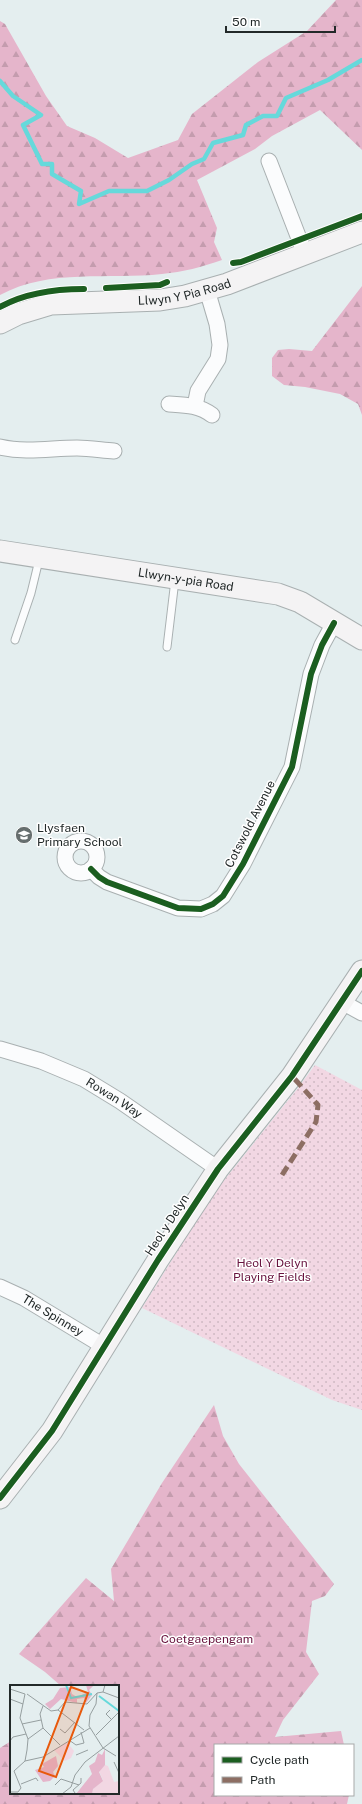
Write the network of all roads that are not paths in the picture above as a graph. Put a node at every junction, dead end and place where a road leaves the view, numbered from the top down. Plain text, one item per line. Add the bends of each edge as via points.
1 (269, 162) dead end
2 (362, 232) edge
3 (305, 254) junction
4 (207, 290) junction
5 (0, 323) edge
6 (169, 404) dead end
7 (194, 406) junction
8 (212, 415) dead end
9 (0, 447) edge
10 (114, 451) dead end
11 (0, 551) edge
12 (40, 557) junction
13 (175, 578) junction
14 (334, 623) junction
15 (362, 639) edge
16 (15, 640) dead end
17 (166, 647) dead end
18 (91, 869) dead end
19 (362, 971) edge
20 (342, 1002) junction
21 (362, 1013) edge
22 (0, 1049) edge
23 (218, 1168) junction
24 (0, 1286) edge
25 (105, 1346) junction
26 (0, 1498) edge

1 - 3 street
2 - 3 street, Llwyn Y Pia Road
3 - 4 street, Llwyn Y Pia Road
4 - 5 street, Llwyn Y Pia Road via 160,300 51,304 18,314
4 - 7 street via 220,345 218,359 198,391
6 - 7 street
7 - 8 street via 205,409
9 - 10 street via 30,451 76,448
11 - 12 street, Llwyn-y-pia Road
12 - 13 street, Llwyn-y-pia Road
12 - 16 lane
13 - 14 street, Llwyn-y-pia Road via 278,594 300,602
13 - 17 lane
14 - 15 street, Llwyn-y-pia Road
14 - 18 street, Cotswold Avenue via 311,674 292,767 243,864 223,896 201,909 178,908 108,882
19 - 20 street, Heol y Delyn
20 - 21 street
20 - 23 street, Heol y Delyn via 292,1076
22 - 23 street, Rowan Way via 41,1061 84,1079
23 - 25 street, Heol y Delyn
24 - 25 street, The Spinney
25 - 26 street, Heol y Delyn via 52,1431

